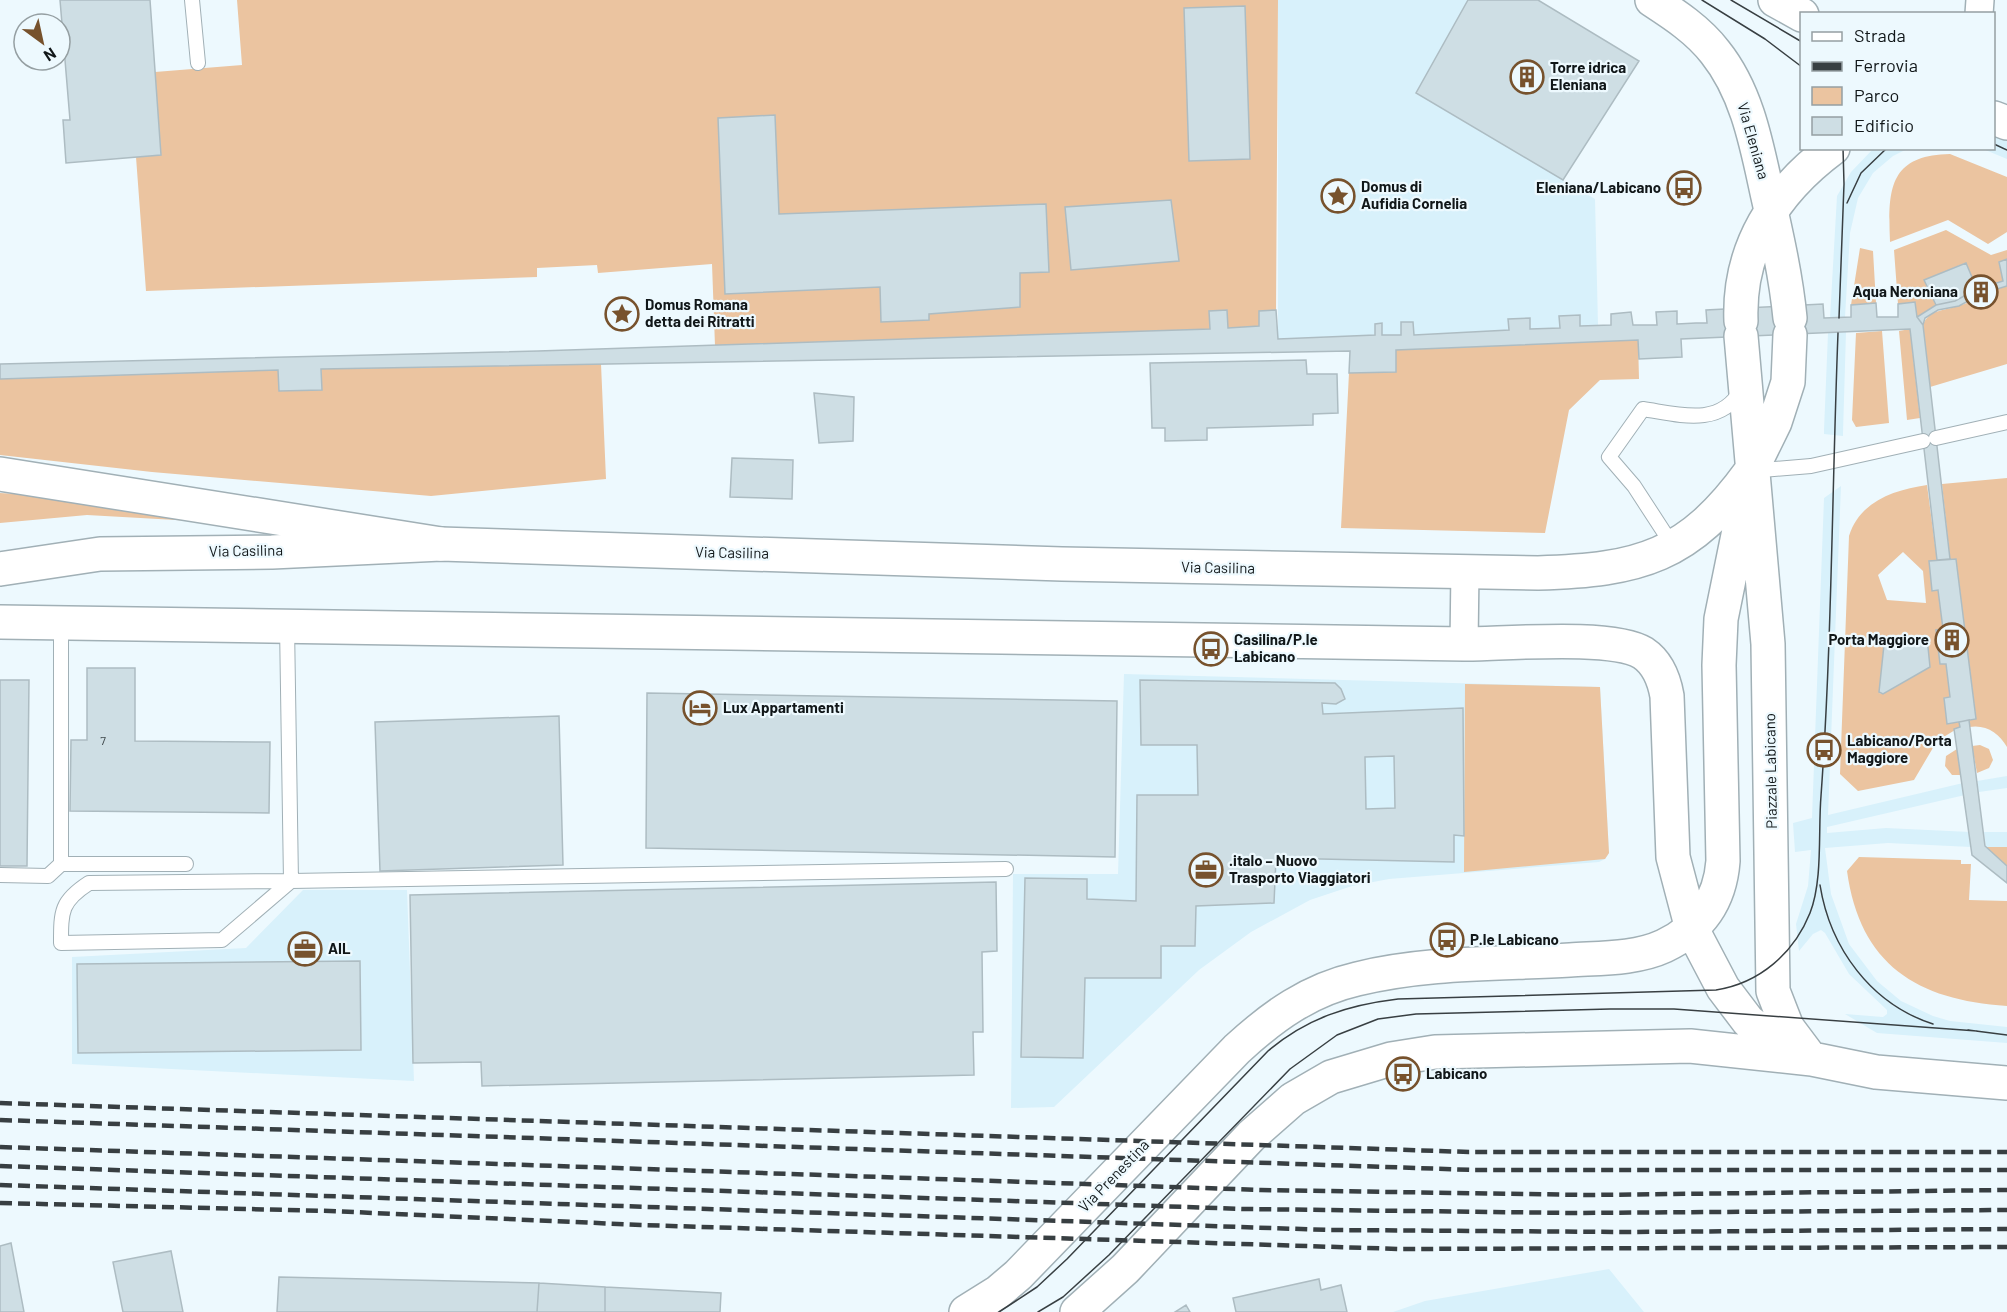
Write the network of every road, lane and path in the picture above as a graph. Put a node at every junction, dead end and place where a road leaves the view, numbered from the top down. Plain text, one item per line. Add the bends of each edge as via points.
1 (192, 0) edge
2 (1652, 0) edge
3 (1775, 0) edge
4 (1800, 14) edge
5 (198, 63) dead end
6 (1831, 150) edge
7 (1772, 210) junction
8 (1790, 326) joint
9 (1744, 383) junction
10 (2007, 422) edge
11 (1751, 471) junction
12 (0, 474) edge
13 (441, 544) junction
14 (1673, 546) junction
15 (0, 569) edge
16 (1465, 570) junction
17 (0, 622) edge
18 (62, 622) junction
19 (286, 625) junction
20 (1464, 644) junction
21 (61, 864) junction
22 (186, 864) dead end
23 (1006, 869) dead end
24 (0, 875) edge
25 (291, 881) junction
26 (1692, 929) junction
27 (1257, 1031) joint
28 (1812, 1059) junction
29 (2007, 1083) edge
30 (966, 1312) edge
31 (1077, 1312) edge

1 - 5 lane
2 - 7 main road, Via Eleniana via 1699,34 1731,77 1752,128
3 - 4 main road
6 - 7 main road, Piazzale Labicano
7 - 8 main road, Via Eleniana via 1787,284
7 - 9 main road, Piazzale Labicano via 1743,273
8 - 11 main road, Piazzale Labicano via 1790,365 1784,397
9 - 11 main road, Piazzale Labicano
9 - 14 lane via 1732,403 1711,416 1643,409 1609,457 1634,486
10 - 11 lane via 1811,466
11 - 14 main road, Via Casilina via 1715,515
11 - 26 main road, Piazzale Labicano via 1721,619 1721,880 1707,914
11 - 28 main road, Piazzale Labicano via 1768,644 1773,991 1787,1027
12 - 13 main road
13 - 15 main road, Via Casilina via 272,552 100,554
13 - 16 main road, Via Casilina via 1108,566
14 - 16 main road, Via Casilina via 1630,565 1589,571
16 - 20 street
17 - 18 main road
18 - 19 main road
18 - 21 lane
19 - 20 main road
19 - 25 lane
20 - 26 main road via 1624,646 1642,652 1655,665 1667,696 1673,857
21 - 22 lane
21 - 24 lane via 48,876
23 - 25 lane
25 - 25 lane via 89,883 73,894 61,912 61,943 222,940
26 - 27 main road, Piazzale Labicano via 1662,947 1635,955 1414,970 1356,979 1297,1001
26 - 28 main road via 1723,988 1748,1021 1773,1041
27 - 30 main road, Via Prenestina via 1042,1252 998,1292
28 - 29 main road via 1876,1072
28 - 31 main road via 1690,1046 1597,1046 1435,1052 1348,1071 1303,1091 1270,1118 1125,1269

